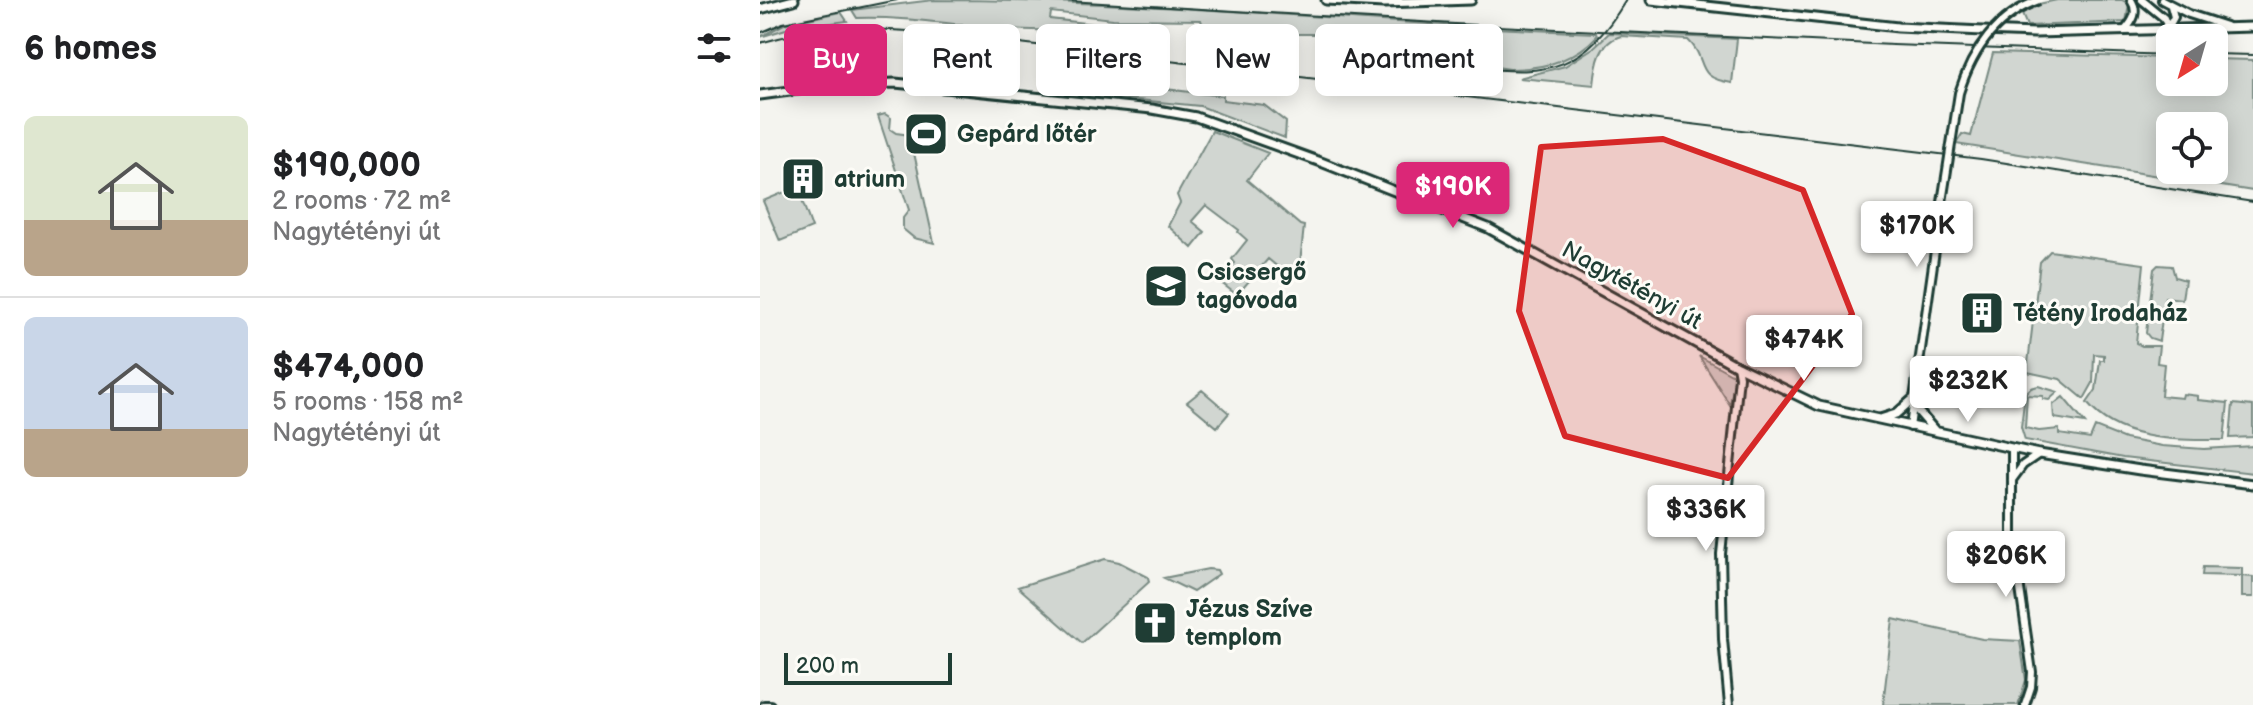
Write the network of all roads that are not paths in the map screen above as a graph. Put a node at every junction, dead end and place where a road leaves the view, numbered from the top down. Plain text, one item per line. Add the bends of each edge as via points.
1 (794, 0) edge
2 (1326, 0) edge
3 (1471, 0) edge
4 (1651, 0) edge
5 (2039, 0) edge
6 (2131, 0) edge
7 (2142, 0) edge
8 (2165, 2) edge
9 (760, 9) edge
10 (2166, 24) edge
11 (2170, 24) edge
12 (2229, 27) joint
13 (2253, 27) edge
14 (2156, 29) edge
15 (2125, 30) junction
16 (760, 95) edge
17 (1737, 366) junction
18 (1913, 399) junction
19 (1876, 420) junction
20 (1910, 427) junction
21 (1936, 433) junction
22 (2012, 449) junction
23 (2039, 454) junction
24 (2012, 480) junction
25 (2253, 484) edge
26 (1729, 705) edge
27 (2025, 705) edge

1 - 9 main road
2 - 3 main road
4 - 15 main road via 1898,27 2035,33
5 - 18 street, bridge via 1998,25 1965,74
6 - 15 street via 2135,16
7 - 10 street
8 - 11 street via 2174,17
8 - 12 street
12 - 13 main road
14 - 15 main road
16 - 17 main road, Nagytétényi út via 895,83 1152,109 1209,121 1488,228
17 - 19 main road, Nagytétényi út via 1802,399
17 - 26 street via 1721,554
18 - 19 main road via 1900,412
18 - 20 street
18 - 21 main road
19 - 20 main road, Nagytétényi út
20 - 21 main road, Nagytétényi út
21 - 22 main road, Nagytétényi út
22 - 23 main road, Nagytétényi út
22 - 24 street
23 - 24 street
23 - 25 main road, Nagytétényi út
24 - 27 street via 2012,533 2032,672

